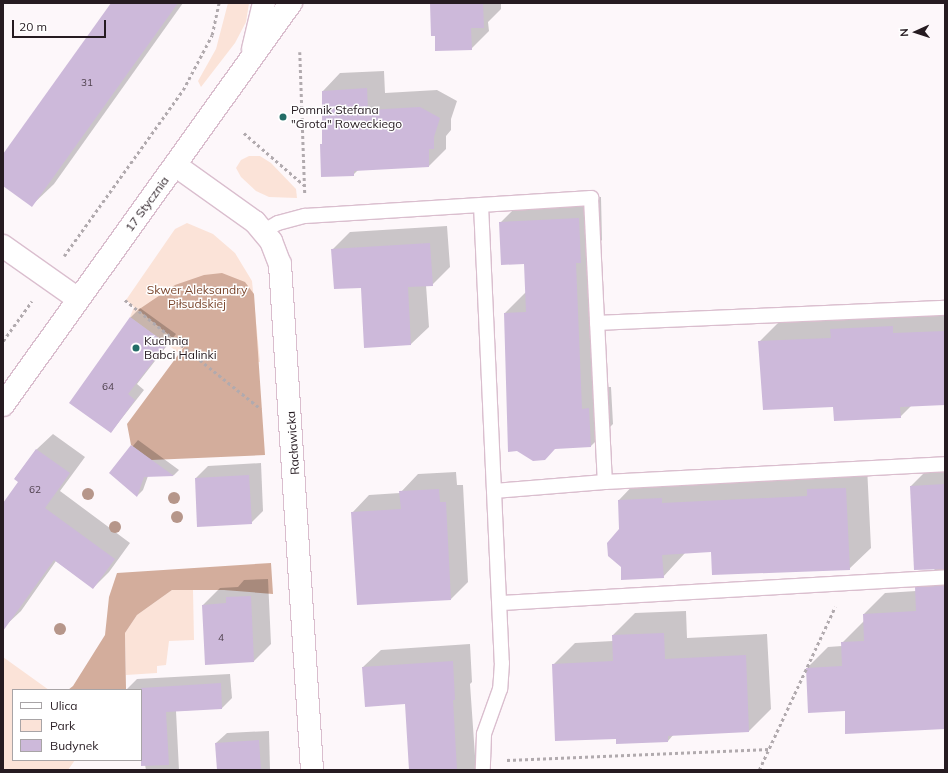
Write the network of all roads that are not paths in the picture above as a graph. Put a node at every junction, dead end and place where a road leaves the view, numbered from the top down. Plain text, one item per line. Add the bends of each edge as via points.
1 (264, 3) edge
2 (291, 3) edge
3 (251, 60) junction
4 (175, 165) junction
5 (481, 205) junction
6 (264, 231) junction
7 (3, 246) edge
8 (78, 298) junction
9 (945, 308) edge
10 (597, 323) junction
11 (3, 406) edge
12 (945, 464) edge
13 (605, 482) junction
14 (494, 492) junction
15 (945, 577) edge
16 (500, 604) junction
17 (483, 765) edge
18 (312, 770) edge

1 - 3 street
2 - 3 street, 17 Stycznia
3 - 4 street, 17 Stycznia
4 - 6 street, Racławicka
4 - 8 street, 17 Stycznia
5 - 6 lane via 305,216 278,223
5 - 10 lane via 591,198
5 - 14 lane
6 - 18 street, Racławicka via 280,264 293,435
7 - 8 street
8 - 11 street, 17 Stycznia
9 - 10 lane
10 - 13 lane
12 - 13 lane
13 - 14 lane
14 - 16 lane
15 - 16 lane
16 - 17 lane via 500,689 484,734

